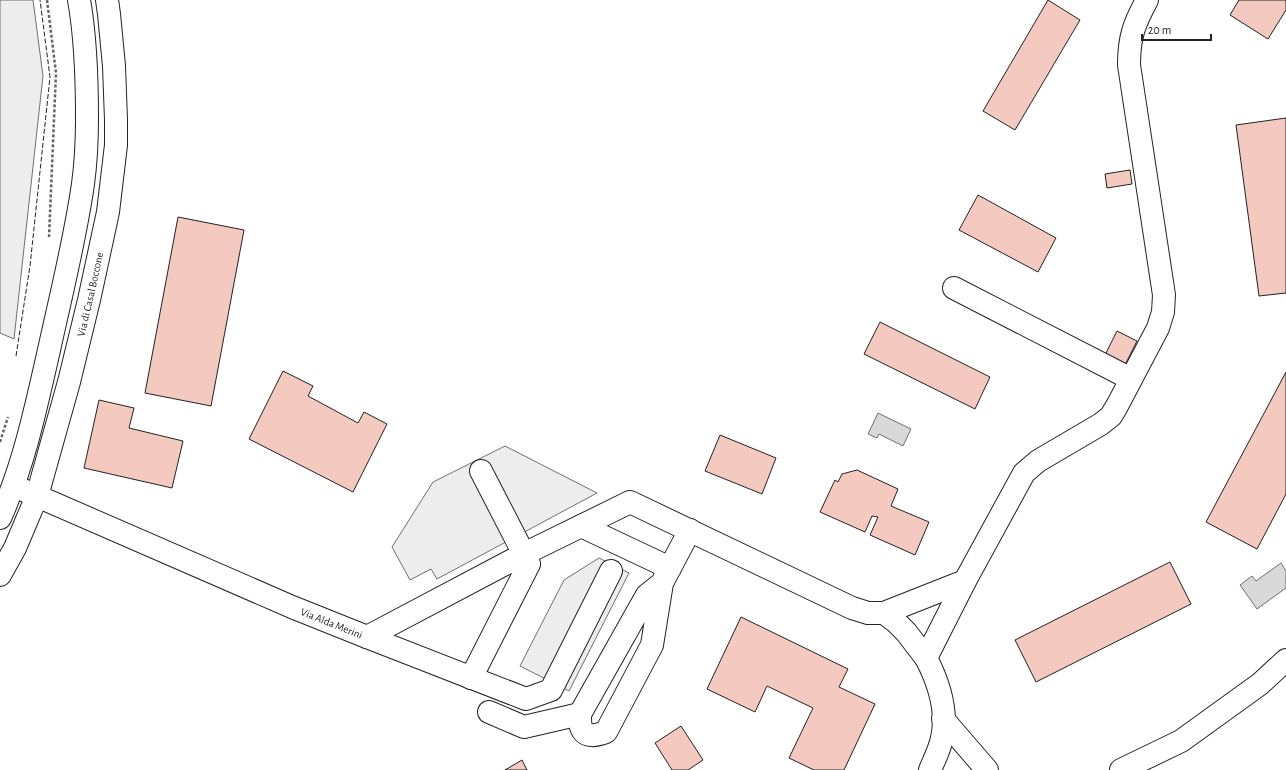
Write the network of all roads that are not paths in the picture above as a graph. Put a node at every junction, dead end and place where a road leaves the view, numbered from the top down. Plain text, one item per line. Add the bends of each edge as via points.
1 (79, 0) edge
2 (107, 0) edge
3 (1146, 0) edge
4 (954, 288) dead end
5 (1131, 379) junction
6 (481, 471) dead end
7 (14, 486) junction
8 (37, 496) junction
9 (0, 518) edge
10 (581, 526) junction
11 (690, 530) junction
12 (524, 554) junction
13 (611, 571) dead end
14 (0, 575) edge
15 (666, 575) junction
16 (965, 581) junction
17 (884, 613) junction
18 (367, 637) junction
19 (926, 658) junction
20 (1286, 660) edge
21 (471, 678) junction
22 (489, 712) dead end
23 (580, 714) junction
24 (943, 719) junction
25 (930, 770) edge
26 (987, 770) edge
27 (1122, 770) edge

1 - 7 street via 87,75 87,135 83,183 70,257
2 - 8 street, Via di Casal Boccone via 114,66 116,120 116,145 108,212 69,382
3 - 5 street via 1131,36 1129,65 1164,306 1158,328
4 - 5 street
5 - 16 street via 1107,419 1038,461 1024,473
6 - 12 street
7 - 8 street, Via Alda Merini
7 - 9 street
8 - 14 street, Via di Casal Boccone via 15,548
8 - 18 street, Via Alda Merini
10 - 11 street, Via Alda Merini via 630,502
10 - 12 street, Via Alda Merini
10 - 15 street
11 - 15 street
11 - 17 street via 852,608 868,613
12 - 18 street, Via Alda Merini
12 - 21 street via 529,564
13 - 21 street via 551,690 526,699
15 - 23 street via 647,595
15 - 23 street via 652,645 606,732 595,736 586,734 581,728
16 - 17 street
16 - 19 street
17 - 19 street via 906,632
18 - 21 street
19 - 24 street via 934,672
20 - 27 street via 1260,684 1181,741
22 - 23 street via 524,727
24 - 25 street via 942,738
24 - 26 street

